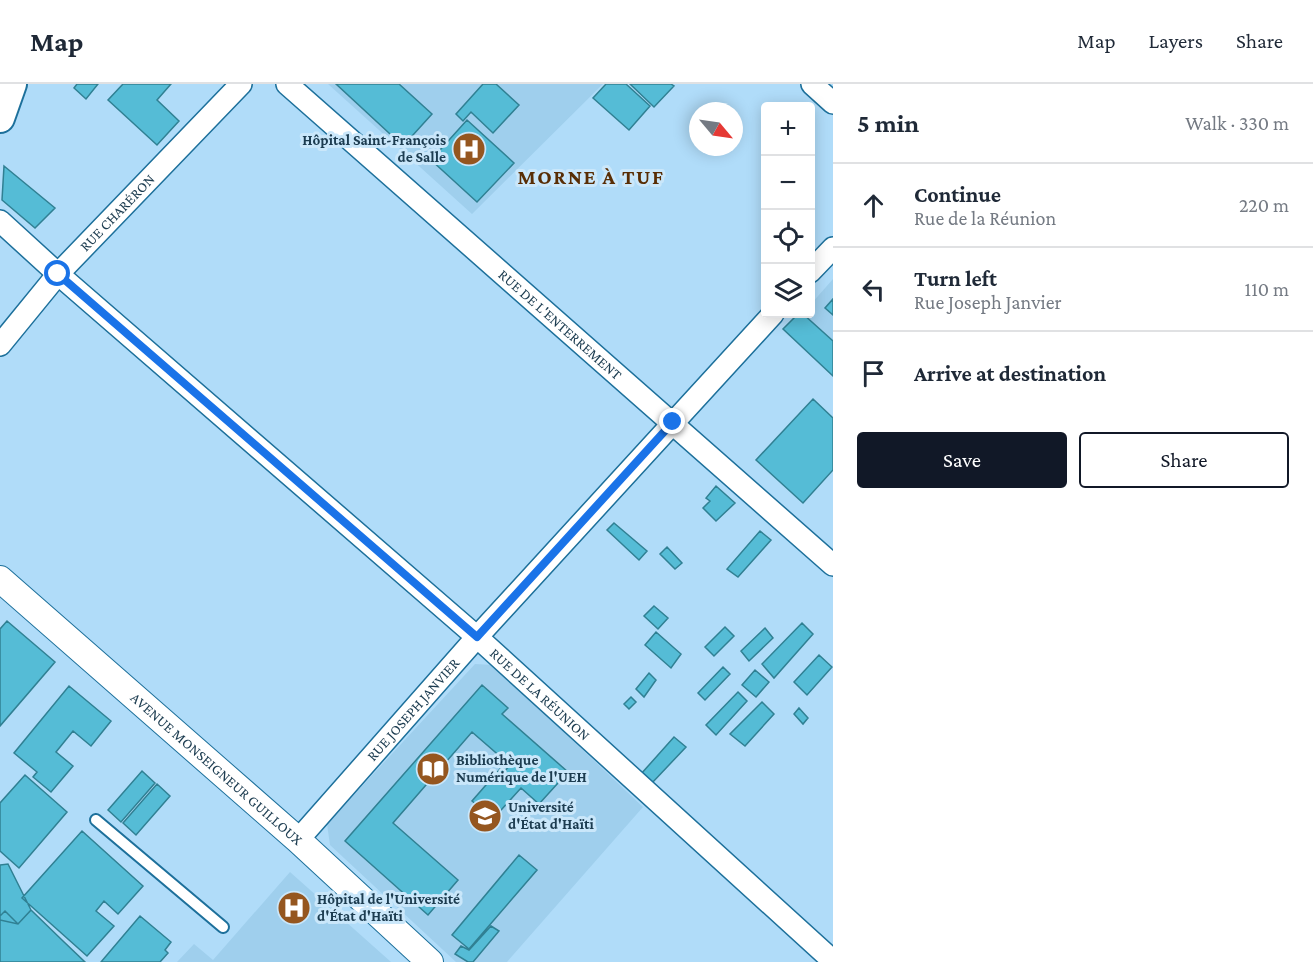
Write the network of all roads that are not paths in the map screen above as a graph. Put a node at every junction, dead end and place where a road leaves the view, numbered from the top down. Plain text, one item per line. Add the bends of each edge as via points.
1 (12, 84) edge
2 (241, 84) edge
3 (287, 84) edge
4 (812, 84) edge
5 (833, 104) edge
6 (0, 118) edge
7 (0, 221) edge
8 (833, 248) edge
9 (815, 267) edge
10 (58, 274) junction
11 (769, 318) edge
12 (0, 345) edge
13 (673, 422) junction
14 (833, 565) edge
15 (0, 579) edge
16 (477, 637) junction
17 (96, 820) dead end
18 (298, 840) junction
19 (223, 927) dead end
20 (833, 961) edge
21 (430, 962) edge

1 - 6 main road
2 - 10 street, RUE CHARÉRON
3 - 13 street, RUE DE L'ENTERREMENT
4 - 5 street
7 - 10 street, RUE DE LA RÉUNION
8 - 9 street
10 - 12 street, RUE CHARÉRON
10 - 16 street, RUE DE LA RÉUNION
11 - 13 street, RUE JOSEPH JANVIER
13 - 14 street, RUE DE L'ENTERREMENT
13 - 16 street, RUE JOSEPH JANVIER
15 - 18 street, AVENUE MONSEIGNEUR GUILLOUX
16 - 18 street, RUE JOSEPH JANVIER
16 - 20 street, RUE DE LA RÉUNION
17 - 19 lane
18 - 21 street, AVENUE MONSEIGNEUR GUILLOUX

